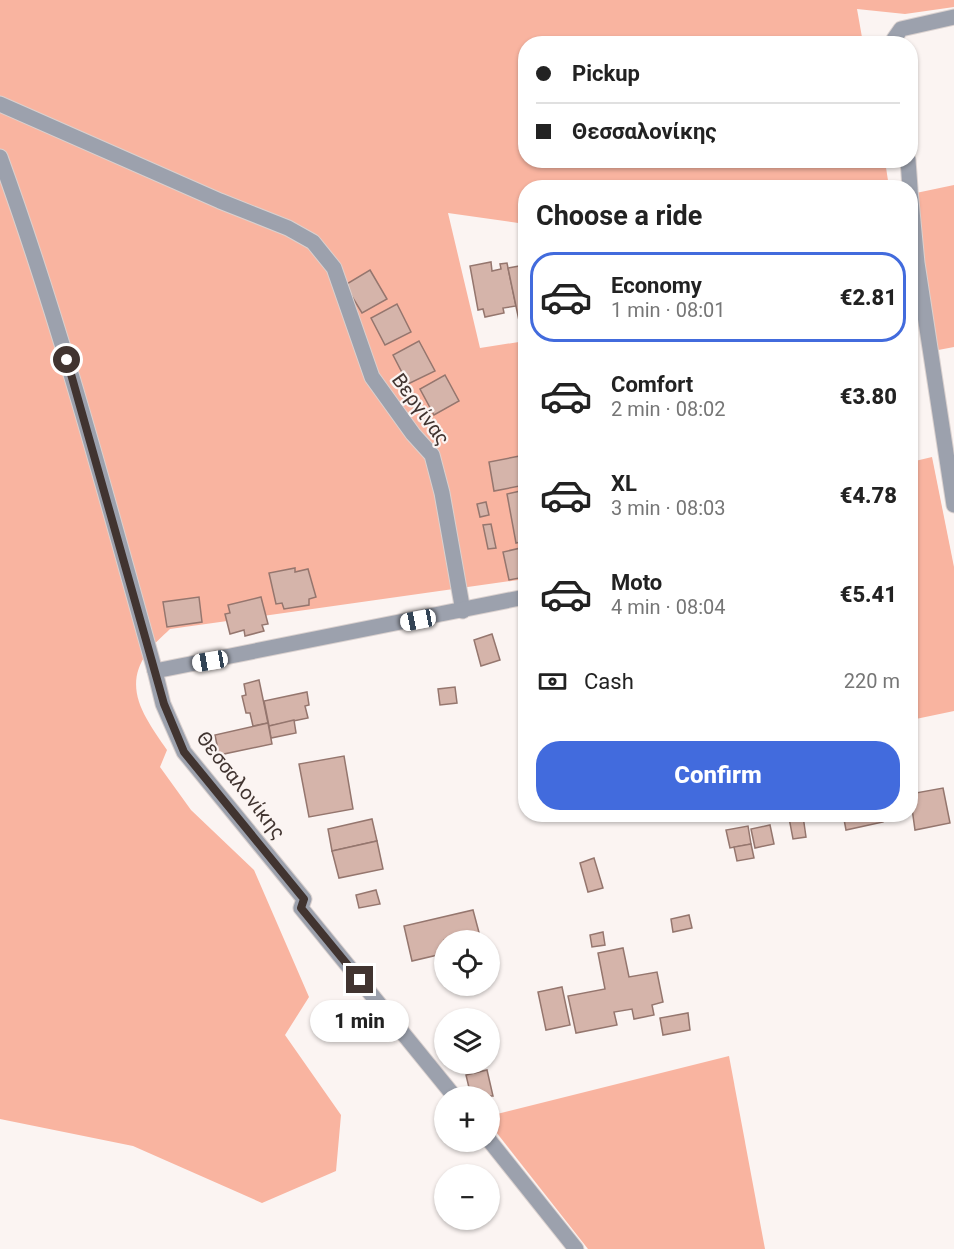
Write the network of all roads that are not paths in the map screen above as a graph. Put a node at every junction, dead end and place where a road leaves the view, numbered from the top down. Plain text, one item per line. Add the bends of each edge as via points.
1 (954, 17) edge
2 (896, 36) edge
3 (0, 104) edge
4 (0, 157) edge
5 (918, 286) edge
6 (954, 505) edge
7 (518, 599) edge
8 (463, 611) junction
9 (155, 670) junction
10 (446, 1086) edge
11 (499, 1152) edge
12 (576, 1249) edge

1 - 2 street via 901,29
3 - 8 street, Βεργίνας via 314,242 334,268 372,377 432,455
4 - 9 street, Θεσσαλονίκης via 79,400
5 - 6 street
7 - 8 street
8 - 9 street
9 - 10 street, Θεσσαλονίκης via 184,752 304,899 301,908
11 - 12 street

